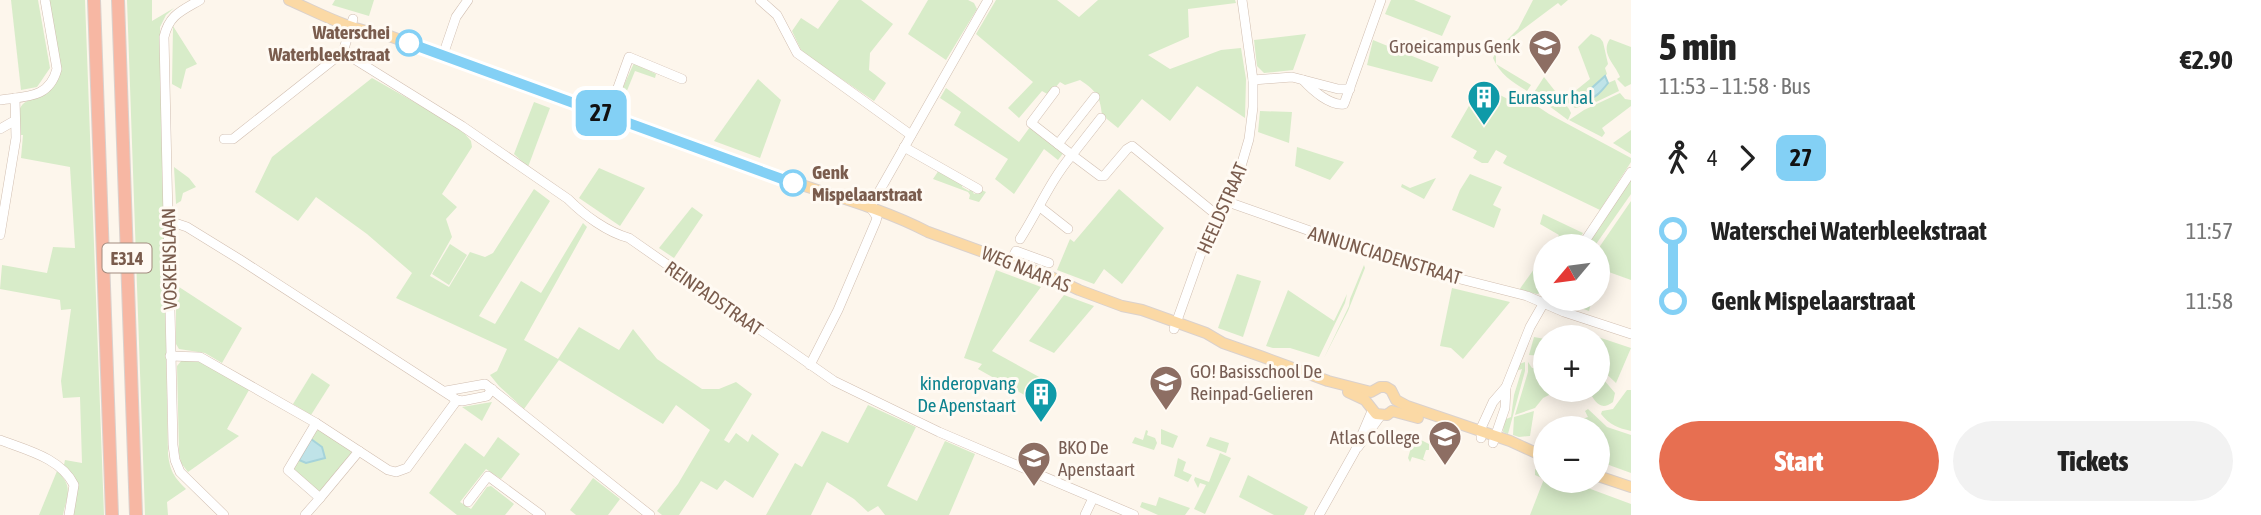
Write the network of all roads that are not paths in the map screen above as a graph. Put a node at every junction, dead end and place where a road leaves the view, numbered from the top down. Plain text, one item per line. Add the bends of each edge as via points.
1 (45, 0) edge
2 (94, 0) edge
3 (118, 0) edge
4 (200, 0) edge
5 (291, 0) edge
6 (468, 0) edge
7 (760, 0) edge
8 (1242, 0) edge
9 (1381, 0) edge
10 (984, 1) edge
11 (352, 22) junction
12 (343, 52) junction
13 (443, 55) junction
14 (682, 79) dead end
15 (1253, 80) junction
16 (1303, 80) junction
17 (1350, 89) junction
18 (1055, 91) dead end
19 (1095, 97) dead end
20 (15, 98) junction
21 (0, 100) edge
22 (608, 115) junction
23 (1101, 118) dead end
24 (14, 121) junction
25 (0, 129) edge
26 (911, 135) junction
27 (224, 139) dead end
28 (1058, 144) junction
29 (904, 147) junction
30 (1072, 155) junction
31 (1631, 172) edge
32 (978, 189) dead end
33 (1228, 202) junction
34 (1040, 207) junction
35 (874, 212) junction
36 (1219, 216) junction
37 (169, 221) junction
38 (1069, 229) dead end
39 (1590, 234) edge
40 (0, 235) edge
41 (1020, 239) dead end
42 (1010, 261) junction
43 (1049, 263) dead end
44 (1533, 298) edge
45 (1538, 312) edge
46 (1573, 312) edge
47 (1175, 326) junction
48 (1631, 334) edge
49 (170, 356) junction
50 (810, 365) junction
51 (1506, 387) junction
52 (492, 389) junction
53 (446, 391) junction
54 (457, 400) junction
55 (1380, 406) junction
56 (316, 423) junction
57 (1481, 434) junction
58 (1494, 439) junction
59 (0, 440) edge
60 (359, 451) junction
61 (1533, 453) edge
62 (1610, 481) edge
63 (1630, 488) edge
64 (320, 498) junction
65 (1093, 498) junction
66 (468, 502) dead end
67 (69, 515) edge
68 (112, 515) edge
69 (136, 515) edge
70 (224, 515) edge
71 (305, 515) edge
72 (541, 515) edge
73 (650, 515) edge
74 (1086, 515) edge
75 (1134, 515) edge
76 (1319, 515) edge

1 - 20 street via 57,69 51,85 41,93
2 - 68 highway, E314
3 - 69 highway, E314
4 - 37 street, VOSKENSLAAN via 173,17 164,37
5 - 11 main road, WEG NAAR AS
6 - 13 street
7 - 26 street via 777,15 797,53
8 - 15 street, HEELDSTRAAT
9 - 17 street
10 - 26 street
11 - 12 street
11 - 13 main road, WEG NAAR AS
12 - 27 street via 233,139
12 - 50 street, REINPADSTRAAT via 462,126
13 - 22 main road, WEG NAAR AS
14 - 22 street via 629,57
15 - 16 street
15 - 33 street, HEELDSTRAAT via 1249,139
16 - 17 street
16 - 17 street via 1338,105 1344,104
18 - 28 street via 1031,123
19 - 28 street
20 - 21 street
20 - 24 street
22 - 35 main road, WEG NAAR AS
23 - 30 street
24 - 25 street
24 - 40 street via 16,138
26 - 29 street
28 - 30 street
29 - 32 street
29 - 35 street
30 - 34 street via 1051,180
30 - 36 street via 1104,176 1132,146
31 - 39 street
33 - 36 street, HEELDSTRAAT
33 - 44 street, ANNUNCIADENSTRAAT via 1409,266
34 - 38 street
34 - 41 street
35 - 42 main road, WEG NAAR AS
35 - 50 street via 838,310
36 - 47 street, HEELDSTRAAT
37 - 49 street, VOSKENSLAAN
37 - 53 street via 187,227
42 - 43 street via 1016,251
42 - 47 main road, WEG NAAR AS via 1140,316
45 - 51 street
46 - 48 street, ANNUNCIADENSTRAAT
47 - 55 main road, WEG NAAR AS via 1328,381
49 - 56 street via 200,357
49 - 70 street, VOSKENSLAAN via 175,460 180,472
50 - 65 street, REINPADSTRAAT via 903,415
51 - 57 street via 1493,402
51 - 58 street via 1505,408
52 - 53 street via 485,384
52 - 54 street via 487,396
52 - 73 street
53 - 54 street
54 - 60 street via 402,471 388,470
55 - 57 main road, WEG NAAR AS
55 - 76 street
56 - 60 street
56 - 64 street via 288,470
57 - 58 main road, WEG NAAR AS
58 - 61 main road, WEG NAAR AS
59 - 67 street via 64,469 74,485
60 - 64 street
62 - 63 main road
64 - 71 street
65 - 74 street
65 - 75 street, REINPADSTRAAT
66 - 72 street via 488,476

